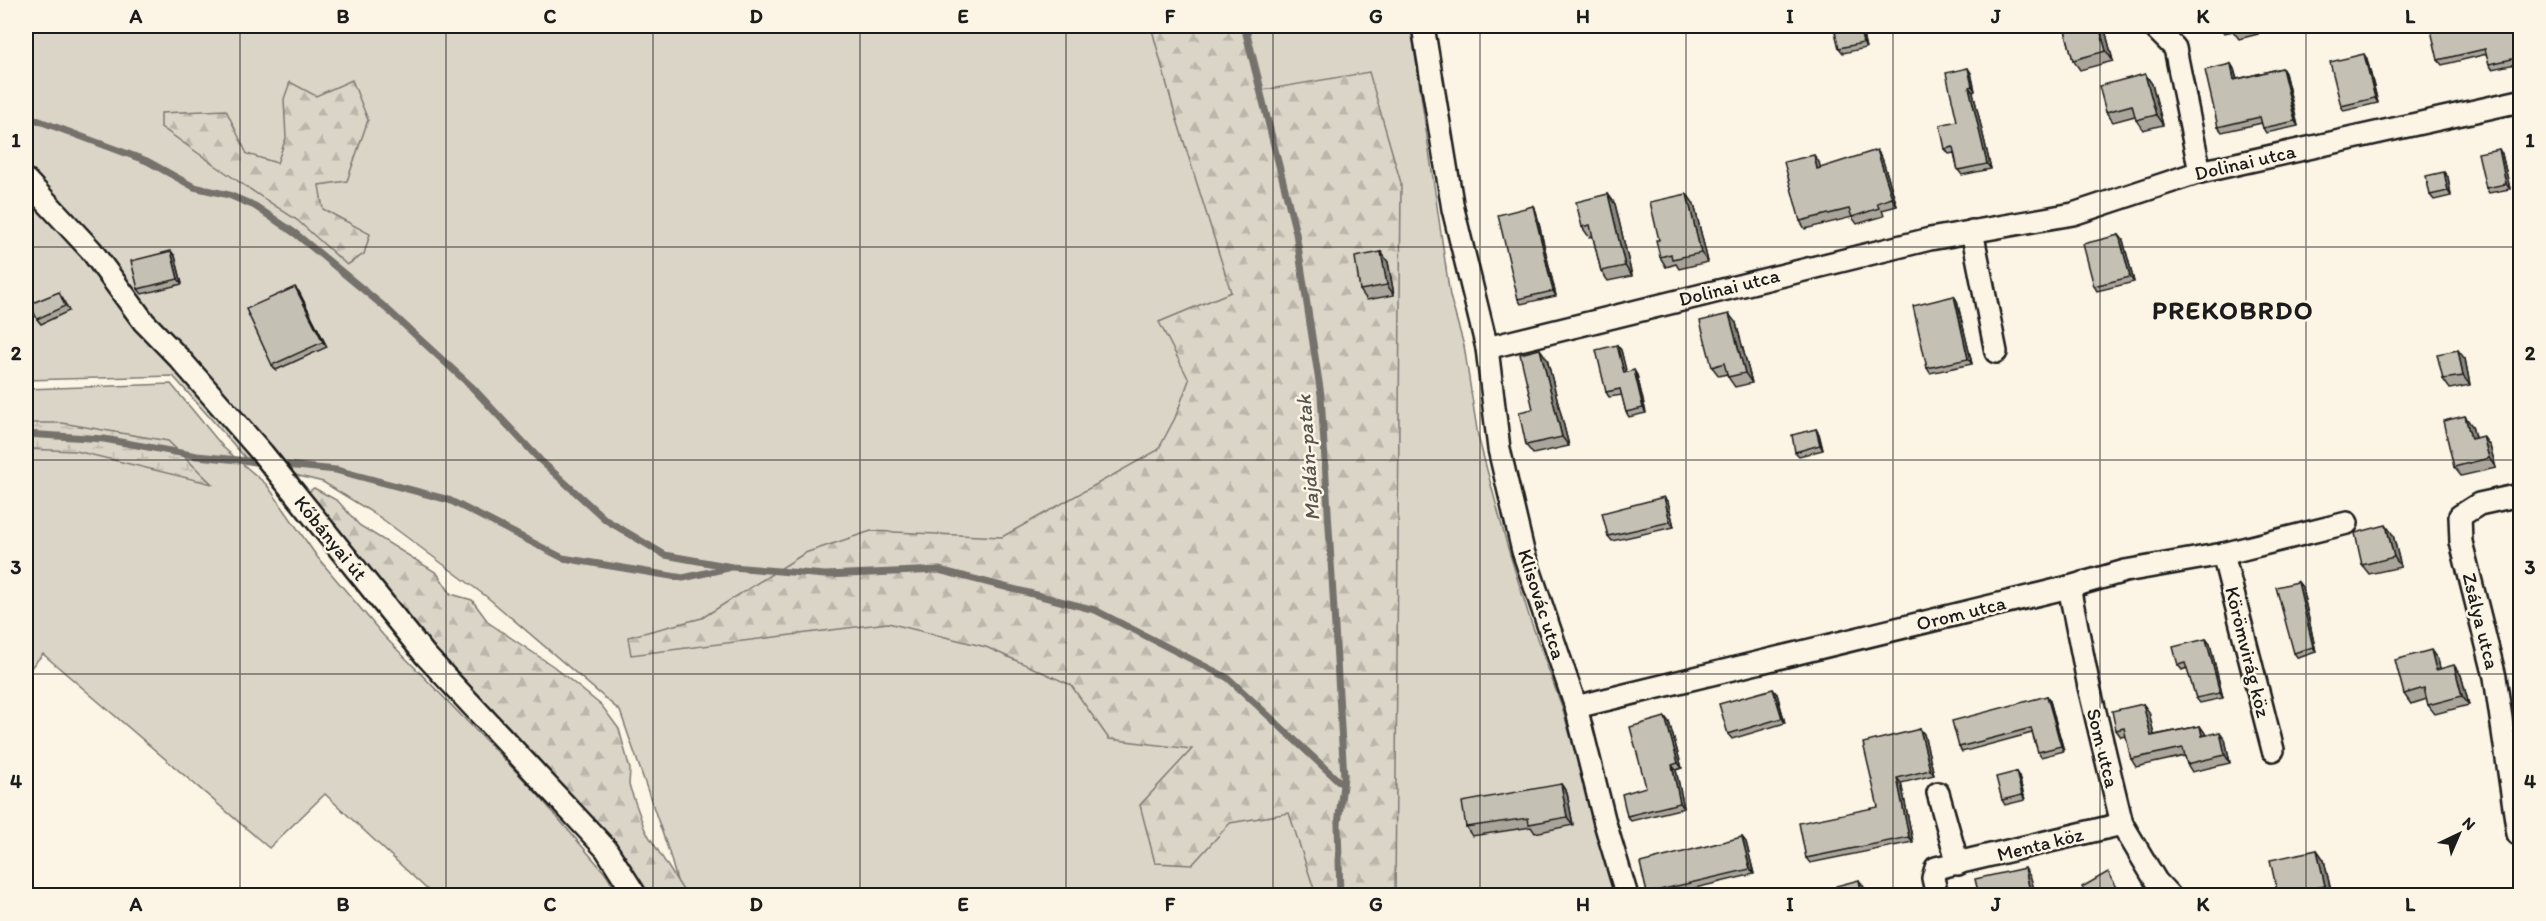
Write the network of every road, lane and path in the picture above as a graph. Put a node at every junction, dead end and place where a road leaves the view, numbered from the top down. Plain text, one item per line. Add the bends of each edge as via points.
1 (1424, 26) edge
2 (2152, 26) edge
3 (2520, 101) edge
4 (2200, 172) junction
5 (26, 180) edge
6 (1972, 231) junction
7 (1487, 348) junction
8 (1996, 352) dead end
9 (2520, 495) edge
10 (2347, 523) dead end
11 (2223, 554) junction
12 (2069, 587) junction
13 (1576, 707) junction
14 (2273, 750) dead end
15 (1938, 793) dead end
16 (2122, 824) junction
17 (2518, 834) dead end
18 (1958, 864) junction
19 (636, 896) edge
20 (1627, 896) edge
21 (1937, 896) edge
22 (2170, 896) edge

1 - 7 street, Klisovác utca via 1453,208
2 - 4 street via 2175,48
3 - 4 street, Dolinai utca
4 - 6 street, Dolinai utca via 2073,214
5 - 19 street, Kőbányai út via 91,250 144,322 263,454 426,656 606,849
6 - 7 street, Dolinai utca
6 - 8 street
7 - 13 street, Klisovác utca via 1499,450 1523,551
9 - 17 street, Zsálya utca via 2480,504 2460,516 2461,542 2495,677
10 - 11 street, Orom utca
11 - 12 street, Orom utca via 2125,571
11 - 14 street, Körömvirág köz
12 - 13 street, Orom utca
12 - 16 street, Som utca
13 - 20 street, Klisovác utca
15 - 18 street
16 - 18 street, Menta köz
16 - 22 street, Som utca via 2156,881
18 - 21 street, Menta köz via 1936,868 1933,878

